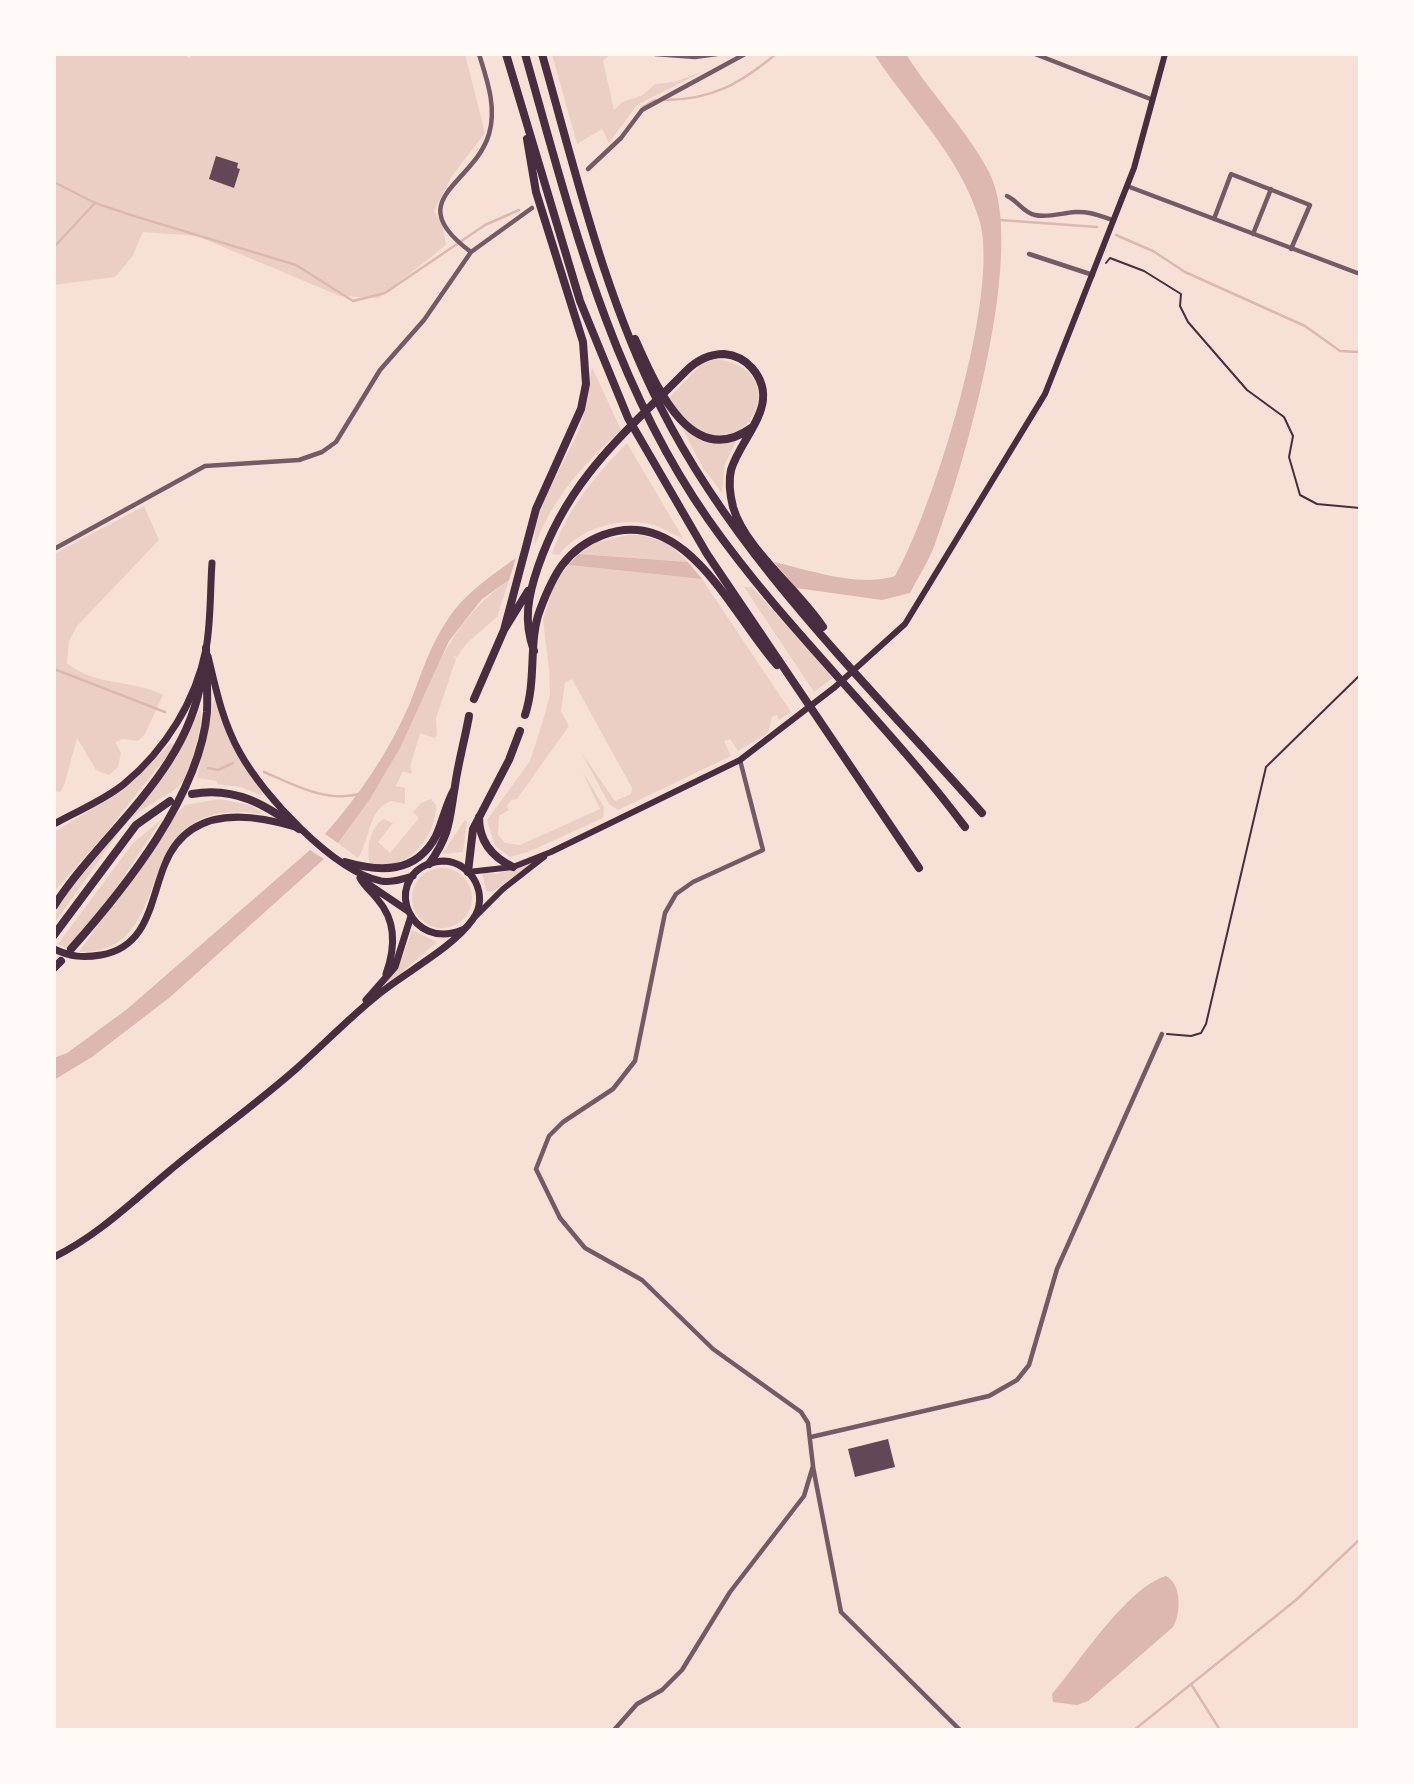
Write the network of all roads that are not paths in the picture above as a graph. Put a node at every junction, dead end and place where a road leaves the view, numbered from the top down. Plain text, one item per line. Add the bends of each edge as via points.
1 (479, 54) edge
2 (506, 54) edge
3 (525, 54) edge
4 (542, 54) edge
5 (655, 54) edge
6 (717, 54) edge
7 (745, 54) edge
8 (1035, 54) edge
9 (1165, 54) edge
10 (1154, 100) junction
11 (522, 109) junction
12 (588, 169) dead end
13 (1127, 186) junction
14 (1271, 189) junction
15 (1007, 196) dead end
16 (531, 208) dead end
17 (1213, 219) junction
18 (1114, 221) junction
19 (1253, 234) junction
20 (1291, 249) junction
21 (471, 252) junction
22 (1029, 254) dead end
23 (1360, 274) edge
24 (1093, 275) junction
25 (664, 406) junction
26 (756, 424) junction
27 (54, 549) edge
28 (758, 552) junction
29 (212, 564) dead end
30 (524, 606) junction
31 (504, 630) junction
32 (206, 648) junction
33 (534, 651) junction
34 (796, 687) junction
35 (474, 699) dead end
36 (525, 715) dead end
37 (470, 716) dead end
38 (520, 731) dead end
39 (740, 760) junction
40 (454, 790) junction
41 (192, 794) dead end
42 (170, 801) dead end
43 (982, 813) dead end
44 (479, 814) junction
45 (54, 824) edge
46 (965, 827) dead end
47 (299, 829) junction
48 (551, 852) junction
49 (345, 862) junction
50 (429, 864) junction
51 (513, 867) junction
52 (919, 868) dead end
53 (468, 872) junction
54 (413, 876) junction
55 (360, 878) junction
56 (54, 906) edge
57 (409, 914) junction
58 (473, 919) junction
59 (462, 930) junction
60 (54, 935) edge
61 (54, 949) edge
62 (71, 949) dead end
63 (61, 961) dead end
64 (54, 968) edge
65 (385, 977) junction
66 (351, 1017) junction
67 (1162, 1034) road end
68 (54, 1257) edge
69 (811, 1437) junction
70 (813, 1466) junction
71 (614, 1730) edge
72 (961, 1730) edge

1 - 21 street via 491,93 489,133 444,198 439,213 443,227
2 - 11 highway
3 - 46 highway via 594,293 649,421 727,545
4 - 25 highway via 611,291
5 - 6 street
7 - 12 street via 642,110
8 - 10 street
9 - 10 main road
10 - 13 main road
11 - 31 highway via 536,192 581,333 586,367 580,409 543,489
11 - 34 highway via 580,301 628,418 707,554
13 - 17 street
13 - 18 main road
14 - 17 street via 1231,174
14 - 19 street
14 - 20 street via 1310,205
15 - 18 street via 1038,216 1094,213
16 - 21 street
17 - 19 street
18 - 24 main road
19 - 20 street
20 - 23 street
21 - 27 street via 424,320 380,370 336,442 322,452 299,460 205,466
22 - 24 street
24 - 39 main road via 1040,404 905,624 835,687
25 - 26 highway via 709,438 732,439
25 - 28 highway via 706,486
26 - 28 highway via 735,460 729,489 739,520
26 - 30 highway via 763,393 751,367 727,354 701,359 686,370 584,478 561,509
28 - 43 highway
29 - 32 main road
30 - 31 highway
30 - 33 highway
31 - 35 highway
32 - 45 main road via 195,689 162,744 123,784
32 - 47 main road via 223,717 240,754
32 - 56 highway via 200,692 174,755
32 - 62 highway via 207,713 190,780 173,815
33 - 34 highway via 538,613 560,565 579,546 609,533 640,531 654,533 688,552
33 - 36 highway via 533,684
34 - 52 highway
37 - 40 highway
38 - 44 highway
39 - 48 main road
39 - 69 street via 763,850 676,894 665,913 635,1061 613,1089 549,1136 536,1169 560,1218 585,1248 642,1280 713,1349 801,1412
40 - 49 highway via 436,836 408,863 384,870
40 - 50 highway via 448,828
41 - 47 highway via 247,797
42 - 60 highway via 136,825
44 - 51 highway via 487,846
44 - 53 highway
47 - 49 main road
47 - 61 main road via 237,815 195,828 165,862 141,930 120,948 78,957
48 - 51 main road
48 - 58 main road
49 - 54 main road via 382,881
49 - 55 main road
50 - 53 main road via 446,861
50 - 54 main road
51 - 53 main road
53 - 58 main road via 480,894
54 - 57 main road via 406,893
55 - 57 main road
55 - 65 main road via 388,914 393,947
57 - 59 main road via 428,932 440,935
57 - 65 main road via 401,954
58 - 59 main road
59 - 66 main road
63 - 64 highway
65 - 66 main road
66 - 68 main road via 262,1097 90,1236
67 - 69 street via 1058,1269 1029,1365 1017,1380 989,1396
69 - 70 street
70 - 71 street via 804,1496 730,1592 682,1671 637,1704
70 - 72 street via 841,1612

